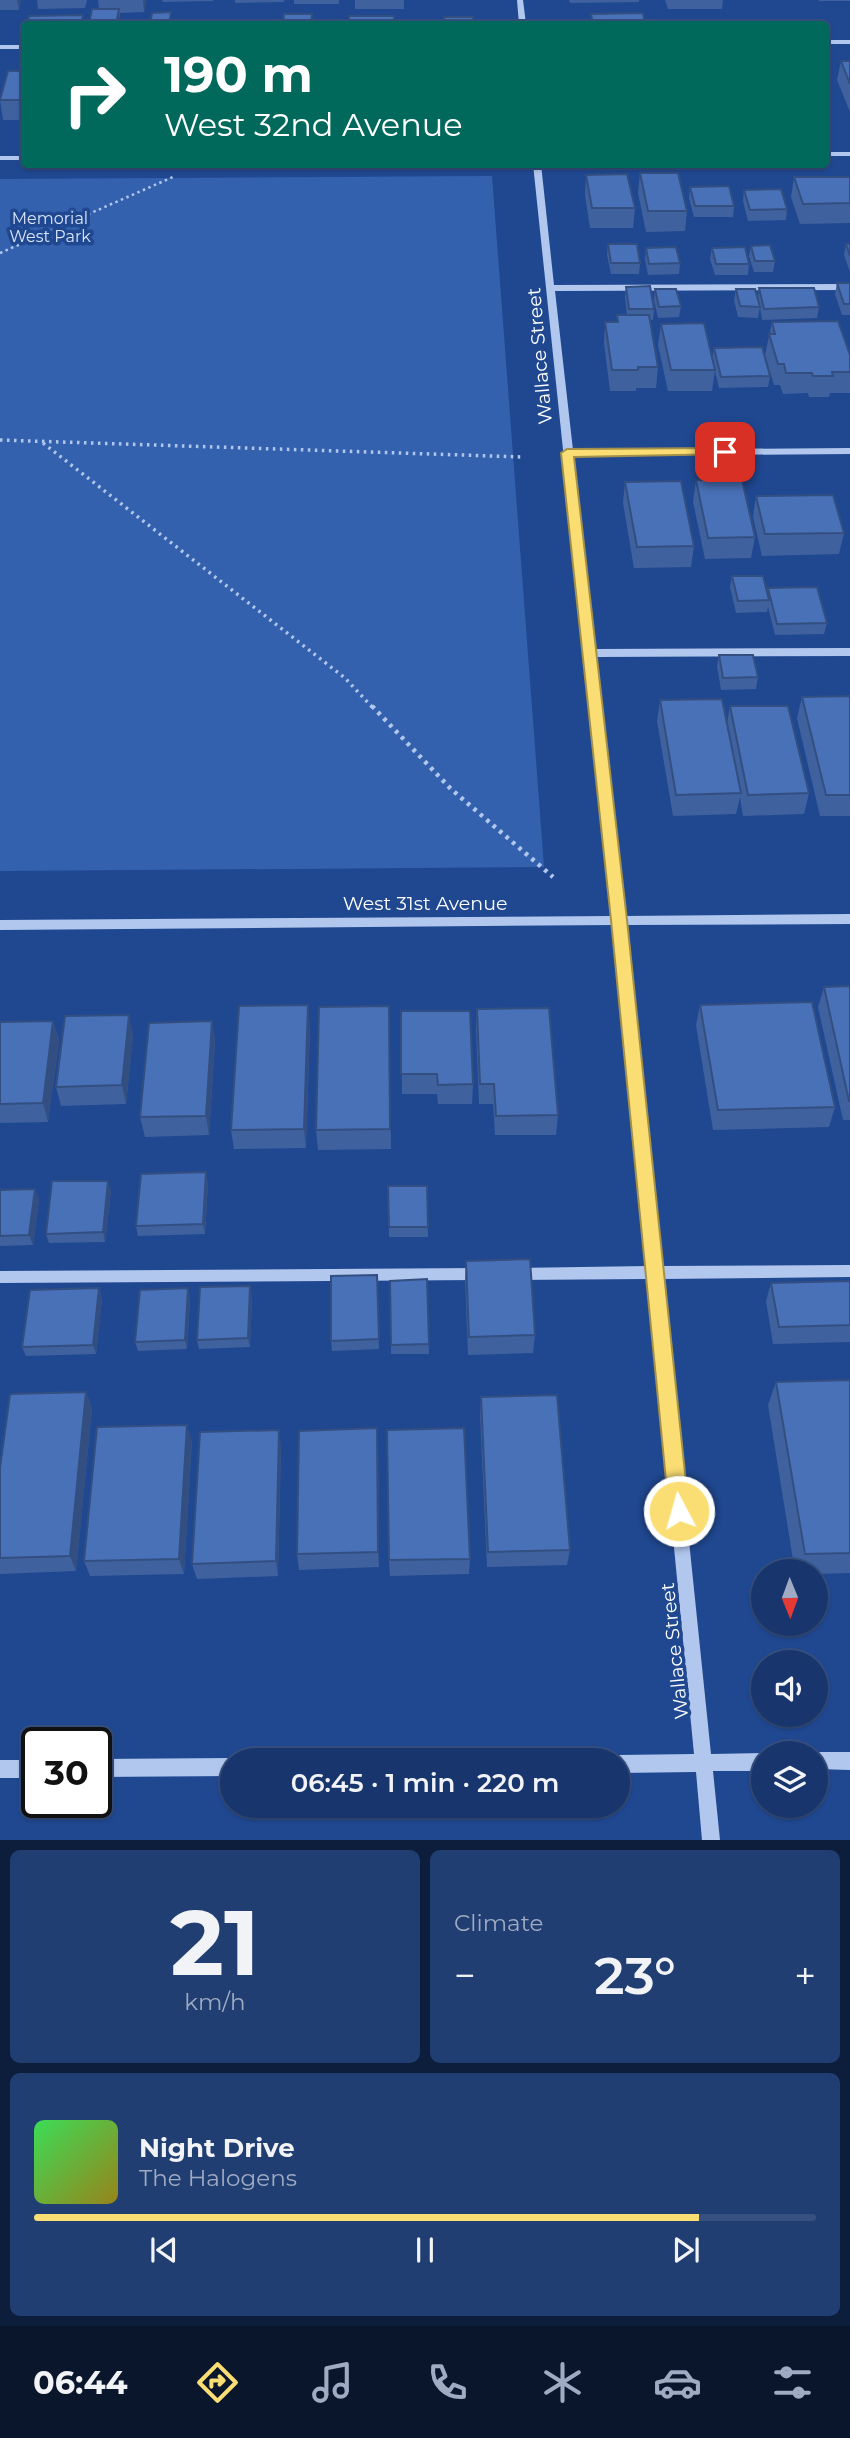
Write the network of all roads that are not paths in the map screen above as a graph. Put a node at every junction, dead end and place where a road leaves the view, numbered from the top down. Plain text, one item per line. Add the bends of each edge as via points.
1 (520, 0) edge
2 (523, 21) edge
3 (829, 42) edge
4 (850, 42) edge
5 (0, 47) edge
6 (21, 47) edge
7 (829, 154) edge
8 (850, 154) edge
9 (0, 158) edge
10 (21, 158) edge
11 (537, 168) edge
12 (850, 287) edge
13 (552, 288) junction
14 (850, 451) edge
15 (567, 453) junction
16 (850, 652) edge
17 (589, 653) junction
18 (850, 919) edge
19 (619, 920) junction
20 (0, 925) edge
21 (850, 1272) edge
22 (655, 1273) junction
23 (0, 1277) edge
24 (828, 1761) edge
25 (850, 1761) edge
26 (751, 1762) edge
27 (704, 1763) junction
28 (630, 1764) edge
29 (220, 1767) edge
30 (112, 1768) edge
31 (0, 1769) edge
32 (21, 1769) edge
33 (711, 1839) edge

1 - 2 street
3 - 4 street
5 - 6 street
7 - 8 street
9 - 10 street
11 - 13 street, Wallace Street
12 - 13 street
13 - 15 street, Wallace Street
14 - 15 street
15 - 17 street, Wallace Street
16 - 17 street
17 - 19 street, Wallace Street
18 - 19 street, West 31st Avenue
19 - 20 street, West 31st Avenue
19 - 22 street, Wallace Street
21 - 22 street
22 - 23 street
22 - 27 street, Wallace Street
24 - 25 street
26 - 27 street
27 - 28 street
27 - 33 street, Wallace Street
29 - 30 street
31 - 32 street

